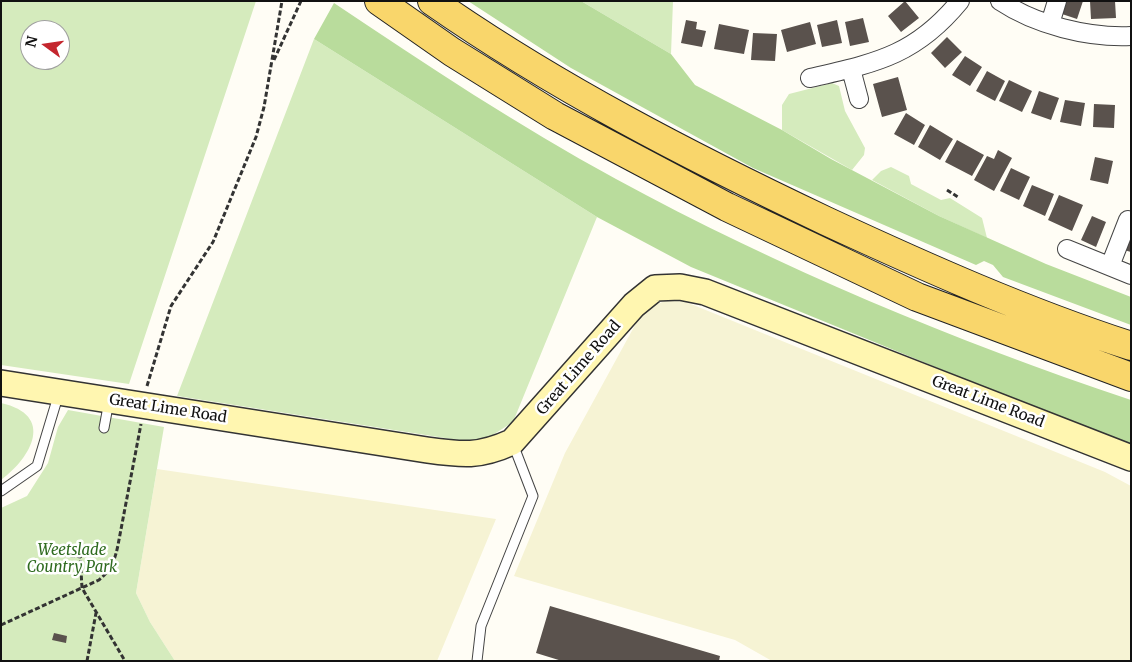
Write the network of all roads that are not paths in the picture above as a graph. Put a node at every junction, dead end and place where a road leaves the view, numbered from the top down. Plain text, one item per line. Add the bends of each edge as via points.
1 (379, 1) edge
2 (432, 1) edge
3 (960, 1) edge
4 (1000, 1) edge
5 (1057, 1) edge
6 (1050, 24) junction
7 (1131, 36) edge
8 (851, 69) junction
9 (810, 78) dead end
10 (859, 99) dead end
11 (1128, 220) dead end
12 (1067, 249) dead end
13 (1110, 266) junction
14 (1131, 275) edge
15 (1131, 346) edge
16 (1131, 377) edge
17 (1, 383) edge
18 (59, 392) junction
19 (109, 400) junction
20 (104, 428) dead end
21 (512, 442) junction
22 (1131, 458) edge
23 (1, 491) edge
24 (477, 661) edge

1 - 16 main road via 452,52 555,116 727,207 917,297
2 - 15 main road via 467,26 573,89 739,180 928,268
3 - 8 street via 939,25 914,45 885,59
4 - 6 street
5 - 6 street
6 - 7 street via 1085,32
8 - 9 street
8 - 10 street
11 - 13 street
12 - 13 street
13 - 14 street
17 - 18 main road, Great Lime Road
18 - 19 main road, Great Lime Road
18 - 23 lane via 37,466
19 - 20 lane
19 - 21 main road, Great Lime Road via 459,454 490,452
21 - 22 main road, Great Lime Road via 634,305 655,288 680,287 706,292
21 - 24 lane via 533,496 481,626

